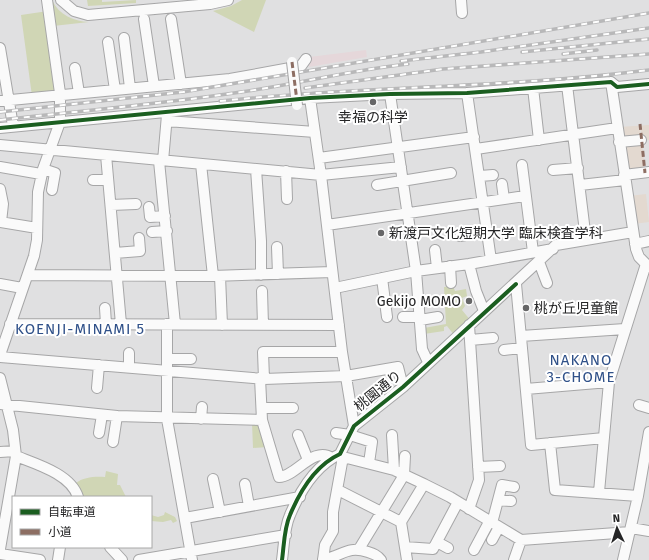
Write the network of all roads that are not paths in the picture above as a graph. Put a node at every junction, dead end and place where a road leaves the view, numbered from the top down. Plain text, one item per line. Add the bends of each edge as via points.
1 (48, 0) edge
2 (61, 0) edge
3 (228, 0) edge
4 (461, 0) edge
5 (462, 13) dead end
6 (144, 19) dead end
7 (171, 19) dead end
8 (124, 38) dead end
9 (108, 42) dead end
10 (0, 48) edge
11 (306, 59) dead end
12 (292, 62) dead end
13 (75, 68) dead end
14 (611, 82) junction
15 (181, 84) junction
16 (649, 84) edge
17 (567, 85) junction
18 (154, 86) junction
19 (130, 88) junction
20 (533, 88) junction
21 (115, 90) junction
22 (78, 93) junction
23 (467, 93) junction
24 (390, 94) junction
25 (59, 95) junction
26 (310, 98) junction
27 (5, 100) edge
28 (297, 105) dead end
29 (167, 116) junction
30 (60, 122) junction
31 (13, 126) junction
32 (0, 128) edge
33 (617, 128) junction
34 (315, 132) junction
35 (574, 135) junction
36 (474, 137) junction
37 (539, 140) junction
38 (644, 141) edge
39 (619, 142) junction
40 (0, 146) edge
41 (399, 148) junction
42 (476, 149) junction
43 (50, 151) junction
44 (106, 156) junction
45 (319, 158) junction
46 (161, 161) junction
47 (201, 164) junction
48 (522, 165) dead end
49 (0, 167) edge
50 (401, 167) junction
51 (578, 168) junction
52 (256, 169) junction
53 (553, 170) dead end
54 (42, 171) junction
55 (286, 171) junction
56 (649, 172) edge
57 (451, 173) dead end
58 (321, 175) junction
59 (493, 175) dead end
60 (480, 176) junction
61 (624, 178) junction
62 (93, 180) dead end
63 (108, 180) junction
64 (403, 181) junction
65 (377, 184) dead end
66 (502, 184) dead end
67 (580, 185) junction
68 (0, 189) edge
69 (52, 190) dead end
70 (525, 196) junction
71 (287, 199) dead end
72 (504, 199) junction
73 (483, 202) junction
74 (136, 204) dead end
75 (111, 205) junction
76 (149, 207) dead end
77 (408, 213) junction
78 (165, 216) junction
79 (0, 222) edge
80 (327, 225) junction
81 (37, 228) junction
82 (167, 231) junction
83 (488, 231) junction
84 (152, 232) dead end
85 (632, 232) junction
86 (460, 236) dead end
87 (139, 238) dead end
88 (586, 240) junction
89 (649, 241) edge
90 (634, 244) junction
91 (277, 247) dead end
92 (553, 249) junction
93 (435, 250) dead end
94 (533, 252) junction
95 (114, 253) junction
96 (492, 260) junction
97 (539, 262) junction
98 (469, 264) junction
99 (647, 265) edge
100 (450, 266) junction
101 (437, 268) junction
102 (416, 270) junction
103 (332, 272) junction
104 (278, 274) junction
105 (28, 275) junction
106 (261, 275) junction
107 (117, 276) junction
108 (172, 276) junction
109 (217, 276) junction
110 (382, 278) junction
111 (451, 283) dead end
112 (547, 283) dead end
113 (0, 284) edge
114 (516, 284) junction
115 (22, 288) junction
116 (335, 288) junction
117 (262, 291) dead end
118 (105, 308) dead end
119 (484, 311) junction
120 (387, 317) dead end
121 (403, 317) dead end
122 (438, 317) dead end
123 (420, 318) junction
124 (10, 324) junction
125 (106, 324) junction
126 (121, 324) junction
127 (171, 324) junction
128 (222, 325) junction
129 (263, 325) junction
130 (339, 325) junction
131 (469, 325) junction
132 (625, 329) junction
133 (521, 336) junction
134 (493, 338) dead end
135 (470, 340) junction
136 (522, 348) junction
137 (504, 350) dead end
138 (342, 352) junction
139 (129, 353) dead end
140 (0, 356) edge
141 (167, 359) junction
142 (191, 359) dead end
143 (428, 362) junction
144 (99, 365) junction
145 (129, 367) junction
146 (168, 370) junction
147 (346, 376) junction
148 (0, 378) edge
149 (262, 378) junction
150 (609, 382) junction
151 (403, 386) junction
152 (97, 388) dead end
153 (526, 389) junction
154 (4, 404) edge
155 (202, 407) dead end
156 (262, 408) junction
157 (293, 408) dead end
158 (102, 415) junction
159 (117, 416) junction
160 (168, 418) junction
161 (201, 419) junction
162 (262, 420) junction
163 (352, 430) junction
164 (649, 432) edge
165 (336, 433) dead end
166 (99, 434) dead end
167 (298, 435) dead end
168 (392, 436) dead end
169 (604, 438) junction
170 (113, 442) dead end
171 (550, 443) junction
172 (647, 449) edge
173 (0, 452) edge
174 (15, 453) junction
175 (338, 456) junction
176 (405, 456) dead end
177 (308, 460) junction
178 (369, 463) junction
179 (500, 466) dead end
180 (478, 467) junction
181 (394, 470) junction
182 (404, 475) junction
183 (213, 479) dead end
184 (245, 484) dead end
185 (424, 484) junction
186 (514, 487) dead end
187 (338, 490) junction
188 (599, 492) junction
189 (77, 496) edge
190 (638, 496) junction
191 (300, 497) junction
192 (498, 500) junction
193 (511, 501) dead end
194 (458, 502) junction
195 (4, 504) edge
196 (249, 506) junction
197 (469, 509) junction
198 (220, 512) junction
199 (381, 512) junction
200 (185, 518) junction
201 (9, 520) edge
202 (401, 522) junction
203 (493, 524) junction
204 (2, 530) edge
205 (631, 530) junction
206 (649, 531) edge
207 (286, 535) junction
208 (492, 540) dead end
209 (521, 540) junction
210 (437, 542) junction
211 (404, 547) junction
212 (60, 548) edge
213 (111, 548) edge
214 (448, 548) dead end
215 (0, 549) edge
216 (359, 549) junction
217 (474, 550) dead end
218 (0, 554) edge
219 (191, 556) edge
220 (323, 559) edge
221 (40, 560) edge
222 (58, 560) edge
223 (122, 560) edge
224 (139, 560) edge
225 (282, 560) edge
226 (381, 560) edge
227 (406, 560) edge
228 (514, 560) edge
229 (623, 560) edge

1 - 25 street
2 - 3 street via 74,11 88,14 210,4
4 - 5 street
6 - 18 street
7 - 15 street
8 - 19 street
9 - 21 street
10 - 27 street via 7,97
11 - 15 street via 301,66 245,77
12 - 28 street, bridge
13 - 22 street
14 - 16 street via 617,87
14 - 17 street
14 - 33 street
15 - 18 street
17 - 20 street
17 - 35 street
18 - 19 street
19 - 21 street
20 - 23 street
20 - 37 street
21 - 22 street
22 - 25 street
23 - 24 street
23 - 36 street
24 - 26 street
24 - 41 street
25 - 27 street
25 - 30 street
26 - 29 street
26 - 34 street
27 - 31 street
29 - 30 street
29 - 34 street
29 - 46 street
30 - 31 street
30 - 43 street
31 - 32 street
33 - 35 street
33 - 39 street
34 - 45 street
35 - 37 street
35 - 51 street
36 - 41 street
36 - 42 street
37 - 42 street
38 - 39 street
39 - 61 street
40 - 43 street
41 - 45 street
41 - 50 street
42 - 60 street
43 - 44 street
43 - 54 street
44 - 46 street
44 - 63 street
45 - 58 street
46 - 47 street
46 - 78 street
47 - 52 street
47 - 109 street
48 - 70 street
49 - 54 street
50 - 58 street
50 - 64 street
51 - 53 street
51 - 67 street
52 - 55 street
52 - 106 street
54 - 69 street via 55,173
54 - 81 street via 38,192
55 - 58 street
55 - 71 street
56 - 61 street
57 - 64 street
58 - 80 street
59 - 60 street
60 - 73 street
61 - 67 street
61 - 85 street
62 - 63 street
63 - 75 street
64 - 65 street
64 - 77 street
66 - 72 street
67 - 88 street
68 - 79 street via 3,204
70 - 72 street
70 - 94 street
72 - 73 street
73 - 77 street
73 - 83 street
74 - 75 street
75 - 95 street
76 - 78 street via 150,217
77 - 80 street
77 - 102 street
78 - 82 street
79 - 81 street
80 - 103 street
81 - 105 street via 37,240
82 - 84 street
82 - 108 street
83 - 86 street
83 - 96 street
85 - 88 street
85 - 90 street
87 - 95 street via 140,252
88 - 92 street via 556,245
89 - 90 street
90 - 99 street via 638,257
91 - 104 street
92 - 94 street
92 - 97 street, 桃園通り
93 - 101 street
94 - 96 street
95 - 107 street
96 - 98 street
97 - 112 street
97 - 114 street, 桃園通り
98 - 100 street
98 - 119 street
99 - 132 street
100 - 101 street
100 - 111 street
101 - 102 street
102 - 110 street
102 - 123 street
103 - 104 street
103 - 116 street
104 - 106 street
105 - 107 street
105 - 115 street
106 - 109 street
107 - 108 street
107 - 126 street
108 - 109 street
108 - 127 street
109 - 128 street
110 - 116 street
110 - 120 street
113 - 115 street
114 - 119 street, 桃園通り
114 - 133 street
115 - 124 street
116 - 130 street
117 - 129 street
118 - 125 street
119 - 131 street, 桃園通り
121 - 123 street
122 - 123 street
123 - 143 street via 422,349
124 - 125 street
124 - 140 street
125 - 126 street
126 - 127 street
127 - 128 street
127 - 141 street
128 - 129 street
129 - 130 street
130 - 138 street
131 - 135 street
131 - 143 street, 桃園通り
132 - 133 street
132 - 150 street
133 - 136 street
134 - 135 street
135 - 180 street
136 - 137 street
136 - 153 street
138 - 147 street
138 - 149 street via 263,352
139 - 145 street
140 - 144 street
141 - 142 street
141 - 146 street
143 - 151 street, 桃園通り
144 - 145 street
144 - 152 street
145 - 146 street
146 - 149 street
146 - 160 street
147 - 149 street
147 - 151 street via 398,367
147 - 163 street
148 - 154 street
149 - 156 street
150 - 153 street
150 - 169 street
151 - 163 street, 桃園通り
153 - 171 street via 531,445
154 - 158 street
154 - 174 street
155 - 161 street
156 - 157 street
156 - 162 street
158 - 159 street
158 - 166 street
159 - 160 street
159 - 170 street
160 - 161 street
160 - 200 street
161 - 162 street
162 - 177 street via 279,477 286,476
163 - 165 street
163 - 175 street, 桃園通り
163 - 178 street via 372,442
164 - 172 street
167 - 177 street
168 - 181 street
169 - 171 street
169 - 188 street
171 - 188 street via 555,490
172 - 190 street
173 - 174 street
174 - 189 street via 67,481
174 - 195 street
175 - 177 street via 316,456
175 - 178 street
175 - 187 street
175 - 191 street, 桃園通り via 311,478
176 - 182 street
178 - 181 street
179 - 180 street
180 - 197 street via 479,480
181 - 182 street
182 - 185 street
182 - 199 street
183 - 198 street
184 - 196 street
185 - 194 street
185 - 202 street
186 - 192 street via 502,485
187 - 199 street
187 - 220 street via 333,512 333,531 325,545
188 - 190 street
190 - 205 street
191 - 196 street
191 - 207 street, 桃園通り via 289,516
192 - 193 street
192 - 203 street
194 - 197 street
194 - 210 street
195 - 201 street
196 - 198 street
197 - 203 street
198 - 200 street
199 - 202 street
199 - 216 street
200 - 219 street
201 - 204 street
202 - 211 street
203 - 208 street
203 - 209 street
203 - 217 street
204 - 215 street
205 - 206 street
205 - 209 street
205 - 229 street
207 - 219 street
207 - 225 street, 桃園通り
209 - 228 street
210 - 211 street via 433,549
210 - 214 street
211 - 227 street
212 - 222 street
213 - 223 street
216 - 220 street
216 - 226 street via 376,554
218 - 221 street
219 - 224 street

